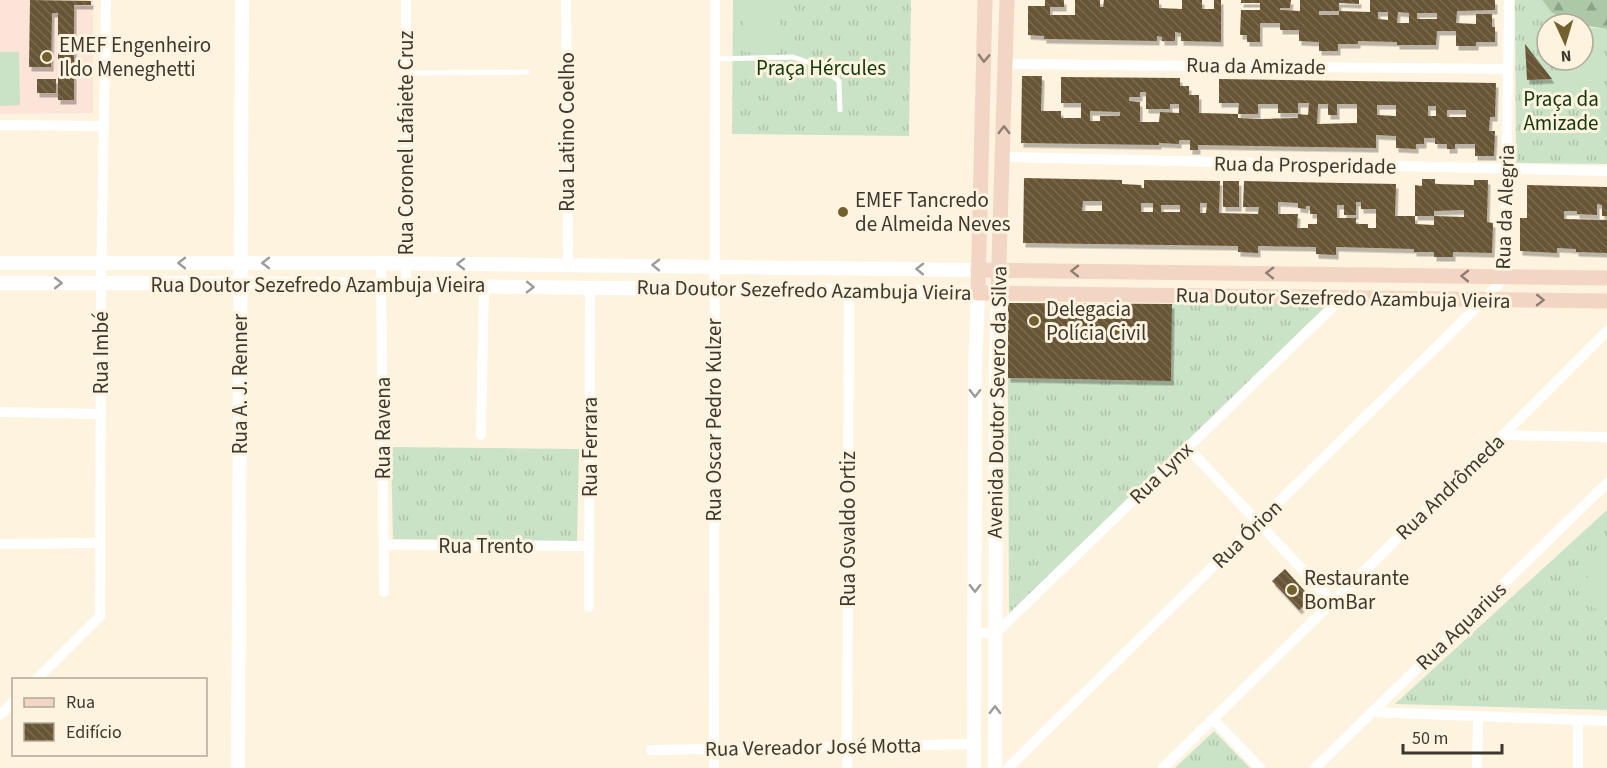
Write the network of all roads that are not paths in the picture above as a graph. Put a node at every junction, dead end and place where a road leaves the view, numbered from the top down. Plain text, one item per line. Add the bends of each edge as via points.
1 (106, 0) edge
2 (242, 0) edge
3 (406, 0) edge
4 (566, 0) edge
5 (715, 0) edge
6 (986, 0) edge
7 (1007, 0) edge
8 (1509, 0) edge
9 (715, 59) junction
10 (1004, 64) junction
11 (1508, 69) junction
12 (527, 72) dead end
13 (406, 73) junction
14 (840, 110) dead end
15 (0, 125) edge
16 (104, 126) junction
17 (1004, 157) junction
18 (1507, 169) junction
19 (1607, 171) edge
20 (0, 263) edge
21 (102, 263) junction
22 (240, 263) junction
23 (381, 263) junction
24 (406, 264) junction
25 (568, 264) junction
26 (715, 266) junction
27 (978, 270) junction
28 (998, 270) junction
29 (1138, 272) junction
30 (1505, 277) junction
31 (1607, 278) edge
32 (0, 283) edge
33 (101, 283) junction
34 (240, 283) junction
35 (382, 285) junction
36 (406, 285) junction
37 (484, 286) junction
38 (590, 287) junction
39 (714, 289) junction
40 (849, 291) junction
41 (978, 293) junction
42 (998, 293) junction
43 (1137, 295) junction
44 (1342, 298) junction
45 (1485, 299) junction
46 (1607, 301) edge
47 (1607, 331) edge
48 (996, 367) junction
49 (975, 368) junction
50 (0, 412) edge
51 (101, 414) junction
52 (481, 435) dead end
53 (1503, 435) junction
54 (1607, 437) edge
55 (1187, 447) junction
56 (1607, 483) edge
57 (1259, 523) junction
58 (100, 543) junction
59 (0, 544) edge
60 (384, 545) junction
61 (589, 546) junction
62 (384, 592) dead end
63 (1333, 602) junction
64 (589, 607) dead end
65 (975, 633) junction
66 (996, 633) junction
67 (38, 678) edge
68 (12, 703) edge
69 (1372, 712) junction
70 (0, 715) edge
71 (1478, 717) junction
72 (1213, 719) junction
73 (1578, 720) junction
74 (1607, 721) edge
75 (974, 744) junction
76 (847, 747) junction
77 (714, 749) junction
78 (651, 750) dead end
79 (238, 768) edge
80 (714, 768) edge
81 (847, 768) edge
82 (974, 768) edge
83 (994, 768) edge
84 (1008, 768) edge
85 (1163, 768) edge
86 (1260, 768) edge
87 (1315, 768) edge
88 (1477, 768) edge
89 (1578, 768) edge

1 - 16 street, Rua Imbé
2 - 22 street, Rua A. J. Renner
3 - 13 street, Rua Coronel Lafaiete Cruz
4 - 25 street, Rua Latino Coelho
5 - 9 street, Rua Oscar Pedro Kulzer
6 -> 27 main road, Avenida Doutor Severo da Silva
7 - 10 main road, Avenida Doutor Severo da Silva
8 - 11 street, Rua da Alegria
9 - 14 lane via 793,57 819,66 839,81
9 - 26 street, Rua Oscar Pedro Kulzer
10 - 11 street, Rua da Amizade
17 -> 10 main road, Avenida Doutor Severo da Silva
11 - 18 street, Rua da Alegria
12 - 13 lane
13 - 24 street, Rua Coronel Lafaiete Cruz
15 - 16 street
16 - 21 street, Rua Imbé
17 - 18 street, Rua da Prosperidade
17 - 28 main road, Avenida Doutor Severo da Silva
18 - 19 street, Rua da Prosperidade
18 - 30 street, Rua da Alegria
20 - 21 street, Rua Doutor Sezefredo Azambuja Vieira
22 -> 21 street, Rua Doutor Sezefredo Azambuja Vieira
21 - 33 street, Rua Imbé
23 -> 22 street, Rua Doutor Sezefredo Azambuja Vieira
22 - 34 street, Rua A. J. Renner
23 - 24 street, Rua Doutor Sezefredo Azambuja Vieira
23 - 35 street, Rua Ravena
25 -> 24 street, Rua Doutor Sezefredo Azambuja Vieira
24 - 36 street, Rua Coronel Lafaiete Cruz
26 -> 25 street, Rua Doutor Sezefredo Azambuja Vieira
27 -> 26 street, Rua Doutor Sezefredo Azambuja Vieira
26 - 39 street, Rua Oscar Pedro Kulzer
27 - 28 main road, Rua Doutor Sezefredo Azambuja Vieira
27 - 41 main road, Avenida Doutor Severo da Silva
29 -> 28 main road, Rua Doutor Sezefredo Azambuja Vieira
28 - 42 main road, Avenida Doutor Severo da Silva
30 -> 29 main road, Rua Doutor Sezefredo Azambuja Vieira
29 - 43 main road
30 - 31 main road, Rua Doutor Sezefredo Azambuja Vieira
30 - 45 street, Rua da Alegria
32 -> 33 street, Rua Doutor Sezefredo Azambuja Vieira
33 - 34 street, Rua Doutor Sezefredo Azambuja Vieira
33 - 51 street, Rua Imbé
34 - 35 street, Rua Doutor Sezefredo Azambuja Vieira
34 - 79 street, Rua A. J. Renner
35 - 36 street, Rua Doutor Sezefredo Azambuja Vieira
35 - 60 street, Rua Ravena
36 - 37 street, Rua Doutor Sezefredo Azambuja Vieira
37 -> 38 street, Rua Doutor Sezefredo Azambuja Vieira
37 - 52 street
38 - 39 street, Rua Doutor Sezefredo Azambuja Vieira
38 - 61 street, Rua Ferrara
39 - 40 street, Rua Doutor Sezefredo Azambuja Vieira
39 - 77 street, Rua Oscar Pedro Kulzer
40 - 41 street, Rua Doutor Sezefredo Azambuja Vieira
40 - 76 street, Rua Osvaldo Ortiz
41 - 42 main road, Rua Doutor Sezefredo Azambuja Vieira
41 - 49 street, Avenida Doutor Severo da Silva
42 - 43 main road, Rua Doutor Sezefredo Azambuja Vieira
42 - 48 street, Avenida Doutor Severo da Silva
43 - 44 main road, Rua Doutor Sezefredo Azambuja Vieira
44 - 45 main road, Rua Doutor Sezefredo Azambuja Vieira
44 - 55 street, Rua Lynx
45 -> 46 main road, Rua Doutor Sezefredo Azambuja Vieira
45 - 57 street, Rua Órion
47 - 53 street, Rua Andrômeda
48 - 49 street
48 - 66 street, Avenida Doutor Severo da Silva
49 -> 65 street, Avenida Doutor Severo da Silva
50 - 51 street
51 - 58 street, Rua Imbé
53 - 54 street
53 - 63 street, Rua Andrômeda
55 - 57 street
55 - 66 street, Rua Lynx
56 - 69 street, Rua Aquarius
57 - 63 street
57 - 84 street, Rua Órion
58 - 59 street
58 - 67 street, Rua Imbé via 100,616
60 - 61 street, Rua Trento
60 - 62 street, Rua Ravena
61 - 64 street, Rua Ferrara
63 - 72 street, Rua Andrômeda
65 - 66 street
65 - 75 street, Avenida Doutor Severo da Silva
83 -> 66 street, Avenida Doutor Severo da Silva
68 - 70 street
69 - 71 street
69 - 87 street, Rua Aquarius
71 - 73 street
71 - 88 street
72 - 85 street, Rua Andrômeda
72 - 86 street
73 - 74 street
73 - 89 street
75 - 76 street, Rua Vereador José Motta
75 - 82 street, Avenida Doutor Severo da Silva
76 - 77 street, Rua Vereador José Motta
76 - 81 street, Rua Osvaldo Ortiz
77 - 78 street, Rua Vereador José Motta
77 - 80 street, Rua Oscar Pedro Kulzer

